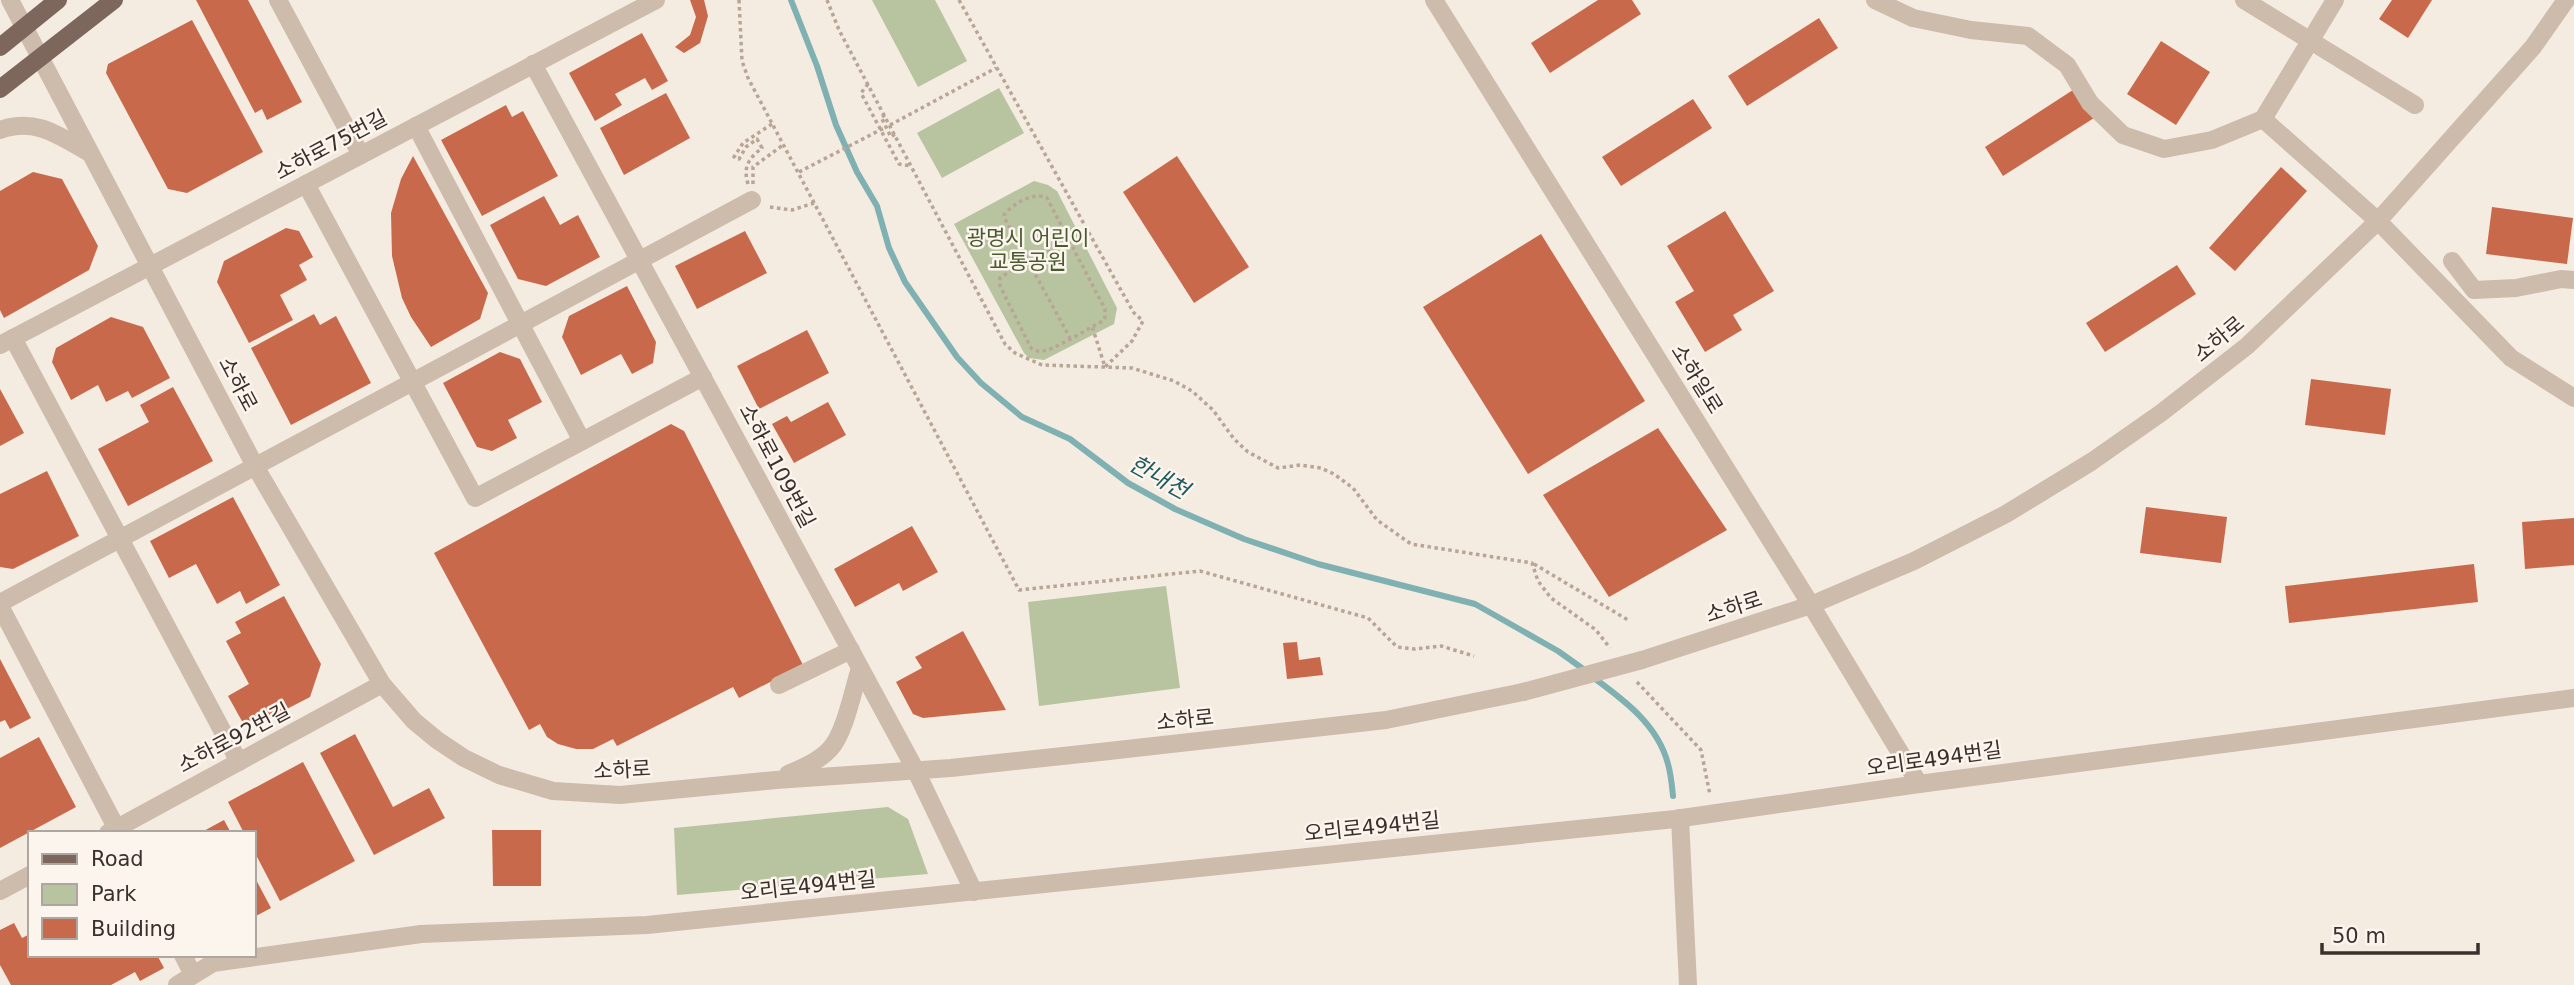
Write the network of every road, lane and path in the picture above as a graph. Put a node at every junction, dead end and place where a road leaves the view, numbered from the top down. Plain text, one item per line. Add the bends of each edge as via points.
1 (10, 0) edge
2 (58, 0) edge
3 (114, 0) edge
4 (278, 0) edge
5 (656, 0) edge
6 (739, 0) edge
7 (827, 0) edge
8 (959, 0) edge
9 (1434, 0) edge
10 (1875, 0) edge
11 (2244, 0) edge
12 (2335, 0) edge
13 (2566, 0) edge
14 (24, 27) junction
15 (2310, 42) junction
16 (0, 47) edge
17 (40, 57) junction
18 (533, 64) junction
19 (996, 68) junction
20 (868, 84) junction
21 (0, 89) edge
22 (2415, 105) dead end
23 (2263, 119) junction
24 (772, 124) junction
25 (415, 127) junction
26 (886, 127) junction
27 (0, 130) edge
28 (783, 145) junction
29 (90, 153) junction
30 (362, 155) junction
31 (912, 166) junction
32 (799, 173) junction
33 (306, 184) junction
34 (752, 200) junction
35 (814, 203) junction
36 (2378, 221) junction
37 (1069, 241) junction
38 (639, 260) junction
39 (2452, 261) dead end
40 (1029, 262) junction
41 (149, 267) junction
42 (2574, 280) edge
43 (520, 324) junction
44 (1092, 326) junction
45 (1070, 338) junction
46 (6, 342) edge
47 (1105, 367) junction
48 (703, 377) junction
49 (412, 382) junction
50 (2574, 398) edge
51 (582, 441) junction
52 (255, 466) junction
53 (120, 539) junction
54 (1532, 563) junction
55 (0, 605) edge
56 (1811, 605) junction
57 (1628, 620) dead end
58 (1611, 649) dead end
59 (851, 650) junction
60 (1474, 656) dead end
61 (860, 668) junction
62 (1634, 679) dead end
63 (382, 684) junction
64 (779, 685) dead end
65 (2574, 698) edge
66 (239, 762) junction
67 (915, 769) junction
68 (776, 780) junction
69 (1919, 784) junction
70 (1714, 814) junction
71 (1678, 819) junction
72 (114, 831) edge
73 (28, 876) edge
74 (0, 891) edge
75 (974, 892) junction
76 (184, 957) edge
77 (193, 975) junction
78 (177, 985) edge
79 (1688, 985) edge

1 - 14 street, 소하로
2 - 14 main road
3 - 17 main road
4 - 30 street
5 - 18 street, 소하로75번길
6 - 24 path via 742,61
7 - 20 path
8 - 19 path
9 - 56 street, 소하일로
10 - 23 street via 1913,18 2028,36 2067,65 2090,103 2123,135 2164,149 2212,139
11 - 15 street
12 - 15 street
13 - 36 street, 소하로 via 2533,47
14 - 16 main road
14 - 17 street, 소하로
15 - 22 street
15 - 23 street
17 - 21 main road
17 - 29 street, 소하로
18 - 25 street, 소하로75번길
18 - 38 street, 소하로109번길
19 - 26 path
19 - 47 path via 1134,313 1143,321 1132,341
20 - 26 path via 885,115
20 - 26 path via 862,93
23 - 36 street
24 - 28 path
24 - 34 path via 743,143 734,157 739,159 757,139 762,148 748,158 745,174
25 - 30 street, 소하로75번길
25 - 43 street
26 - 31 path via 895,134
26 - 31 path via 899,164
26 - 32 path
27 - 29 street via 29,124
28 - 32 path
28 - 34 path via 753,167
29 - 41 street, 소하로
30 - 33 street, 소하로75번길
31 - 47 path via 1005,344 1015,354 1042,365
32 - 35 path
33 - 41 street, 소하로75번길
33 - 49 street
34 - 35 path via 792,210
34 - 38 street
35 - 60 path via 1019,590 1200,571 1368,618 1397,647 1441,646
36 - 50 street via 2511,358
36 - 56 street, 소하로 via 2247,346 2091,462 2006,514 1914,561
37 - 40 path
37 - 40 path via 1043,195 1007,210 1004,215
37 - 44 path via 1105,309 1102,321
38 - 43 street
38 - 48 street, 소하로109번길
39 - 42 street via 2474,290
40 - 45 path
40 - 45 path via 1000,278 1000,286 1031,348 1044,351
41 - 46 street, 소하로75번길
41 - 52 street, 소하로
43 - 49 street
43 - 51 street
44 - 45 path
44 - 47 path
46 - 53 street
47 - 54 path via 1144,370 1192,391 1248,452 1278,468 1300,465 1334,474 1353,488 1377,520 1411,544
48 - 51 street
48 - 59 street, 소하로109번길
49 - 51 street via 475,498
49 - 52 street
52 - 53 street
52 - 63 street, 소하로
53 - 55 street
53 - 66 street
54 - 57 path
54 - 58 path via 1551,598 1596,630
55 - 72 street
56 - 67 street, 소하로, bridge via 1642,660 1523,692 1386,720
56 - 69 street, 소하일로
59 - 61 street, 소하로109번길
59 - 64 street
61 - 67 street, 소하로109번길
61 - 68 street via 844,726 830,749
62 - 70 path via 1701,750
63 - 66 street, 소하로92번길
63 - 68 street, 소하로 via 414,721 464,758 499,775 553,791 620,795
65 - 69 street, 오리로494번길
66 - 72 street, 소하로92번길
67 - 68 street, 소하로
67 - 75 street, 소하로109번길
69 - 70 street, 오리로494번길
70 - 71 street, 오리로494번길
71 - 75 street, 오리로494번길
71 - 79 street
73 - 74 street
75 - 77 street, 오리로494번길 via 647,925 421,934 213,963
76 - 77 street
77 - 78 street, 오리로494번길

